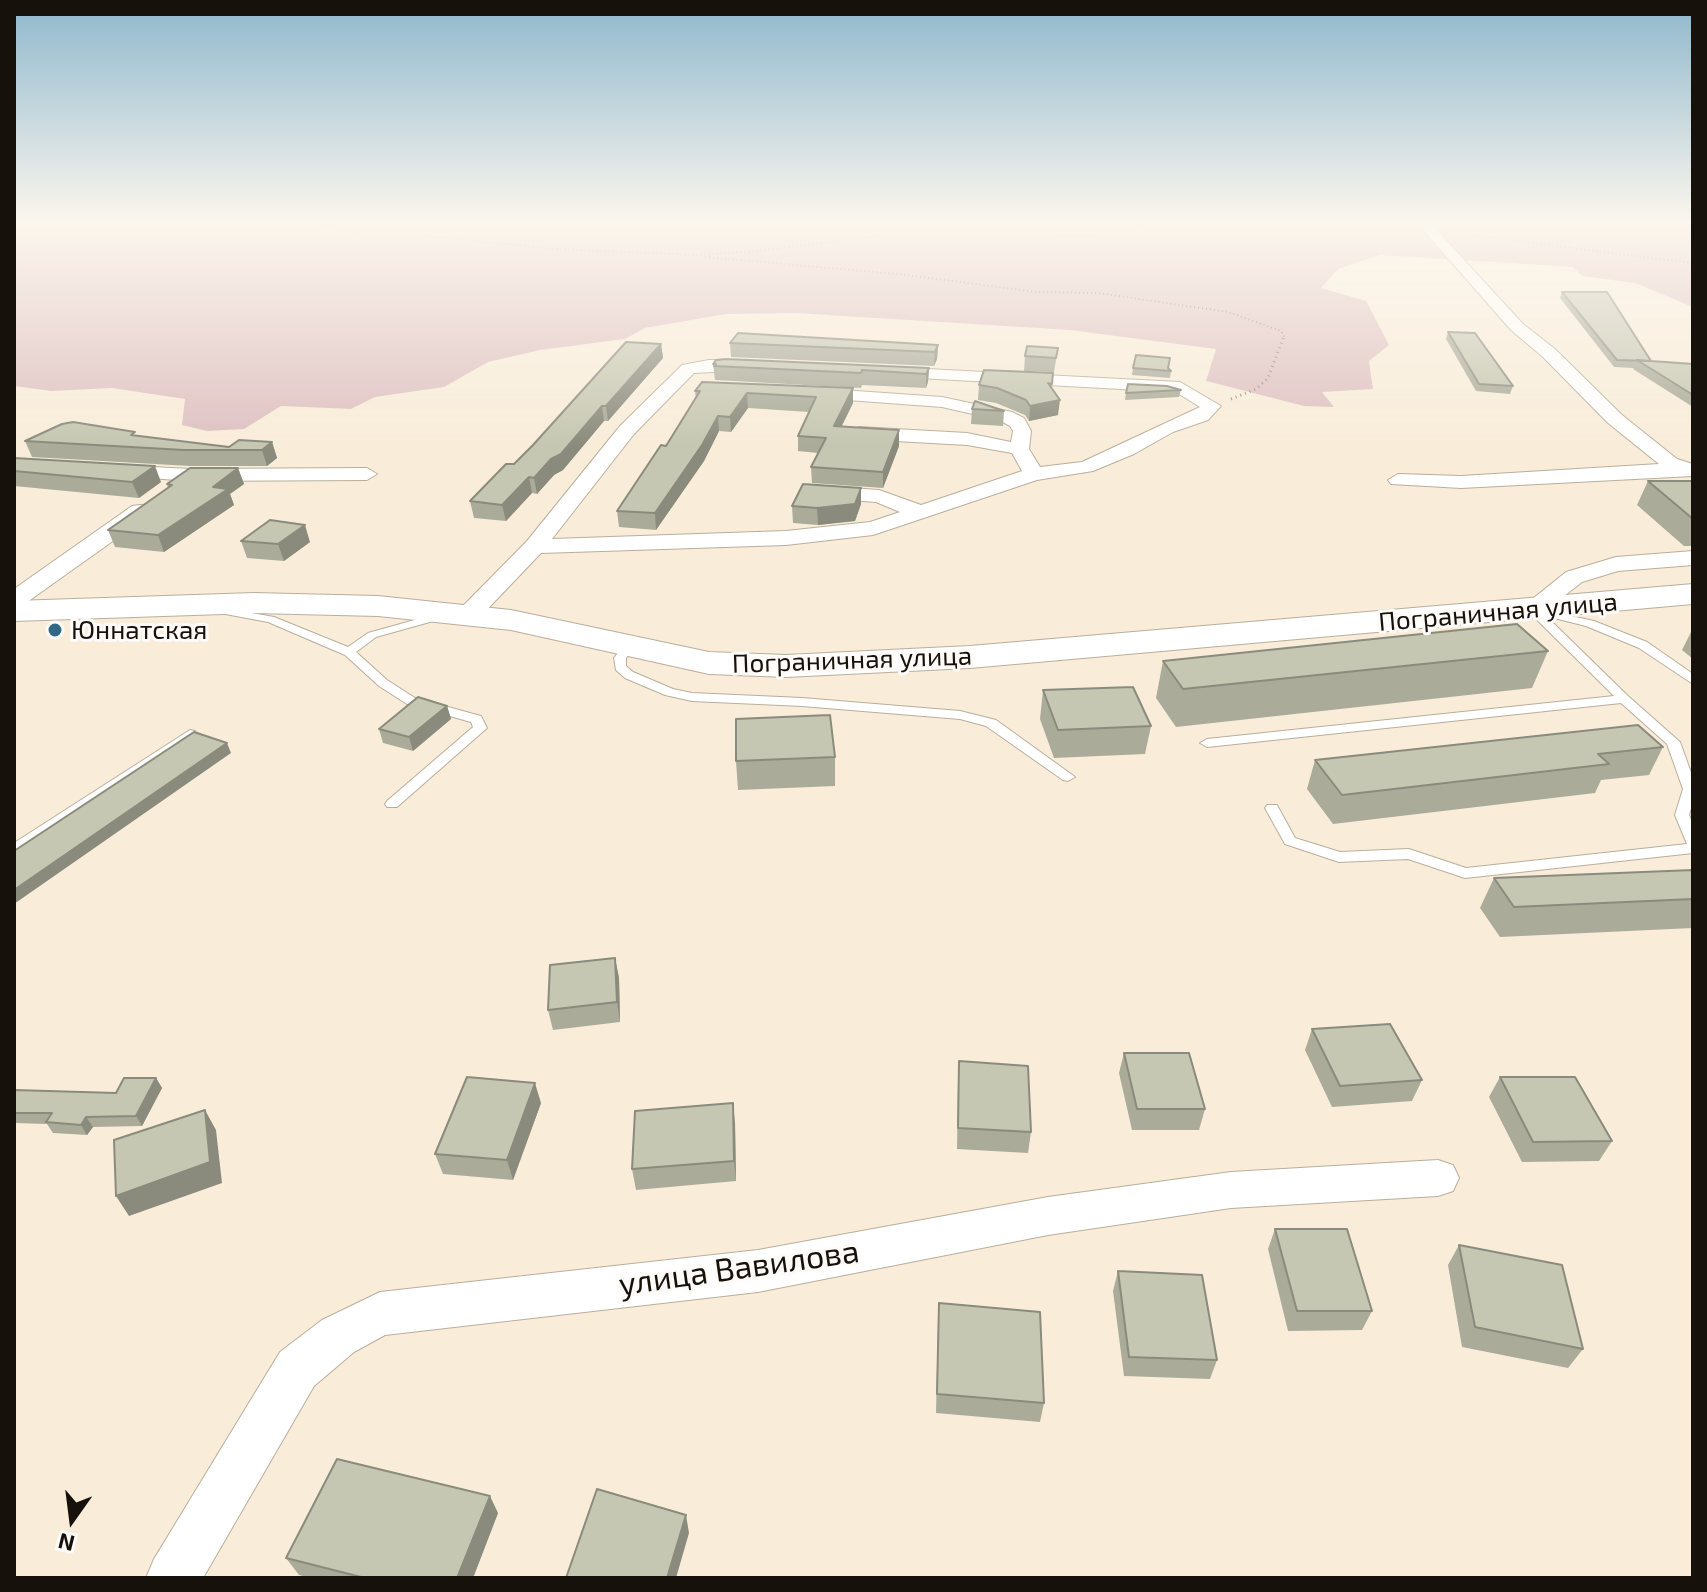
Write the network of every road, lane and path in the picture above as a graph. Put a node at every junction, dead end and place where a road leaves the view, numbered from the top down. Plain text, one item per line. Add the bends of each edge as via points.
1 (1131, 297) edge
2 (1489, 297) edge
3 (767, 366) edge
4 (868, 370) edge
5 (671, 387) junction
6 (697, 388) edge
7 (798, 392) edge
8 (1212, 406) junction
9 (850, 433) edge
10 (1019, 449) junction
11 (1688, 469) edge
12 (102, 470) edge
13 (367, 474) dead end
14 (1034, 474) junction
15 (190, 475) junction
16 (1398, 480) dead end
17 (801, 491) edge
18 (920, 512) junction
19 (535, 546) junction
20 (1693, 558) edge
21 (1693, 594) edge
22 (14, 600) edge
23 (185, 604) junction
24 (1532, 609) junction
25 (14, 611) edge
26 (461, 613) junction
27 (629, 647) junction
28 (349, 652) junction
29 (1693, 680) edge
30 (1624, 699) junction
31 (190, 734) edge
32 (1207, 743) dead end
33 (1068, 777) dead end
34 (392, 804) dead end
35 (1272, 808) dead end
36 (1693, 842) edge
37 (1693, 848) edge
38 (14, 850) edge
39 (1438, 1178) dead end
40 (173, 1578) edge

1 - 8 path via 1228,312 1281,331 1285,338 1268,378 1256,389
2 - 11 street via 1615,419 1670,463
3 - 5 street via 696,367
4 - 8 street via 1180,387
5 - 6 street
5 - 19 street via 627,430
7 - 10 street via 989,410 1017,422 1022,431
8 - 14 street via 1210,412 1086,467
9 - 10 street via 967,439
10 - 14 street
11 - 16 street via 1461,482
12 - 15 street
13 - 15 street
14 - 18 street
15 - 22 street
17 - 18 street via 879,496
18 - 19 street via 830,535
19 - 26 street
20 - 24 street via 1616,564 1574,577
21 - 24 main road, Пограничная улица
23 - 25 main road, Пограничная улица
23 - 26 main road, Пограничная улица via 315,603
23 - 28 lane via 270,619
24 - 27 main road, Пограничная улица via 882,663 742,665
24 - 29 lane via 1590,623 1643,645
24 - 30 lane
26 - 27 main road, Пограничная улица
26 - 28 lane via 372,635
27 - 33 lane via 620,667 669,692 960,715 991,723
28 - 34 lane via 411,701 476,719 480,728
30 - 32 lane
30 - 36 lane via 1673,742 1690,789 1682,815
31 - 38 lane
35 - 37 lane via 1290,841 1339,857 1409,854 1465,873
39 - 40 street, улица Вавилова via 1231,1190 1048,1216 758,1271 380,1314 338,1336 297,1369

